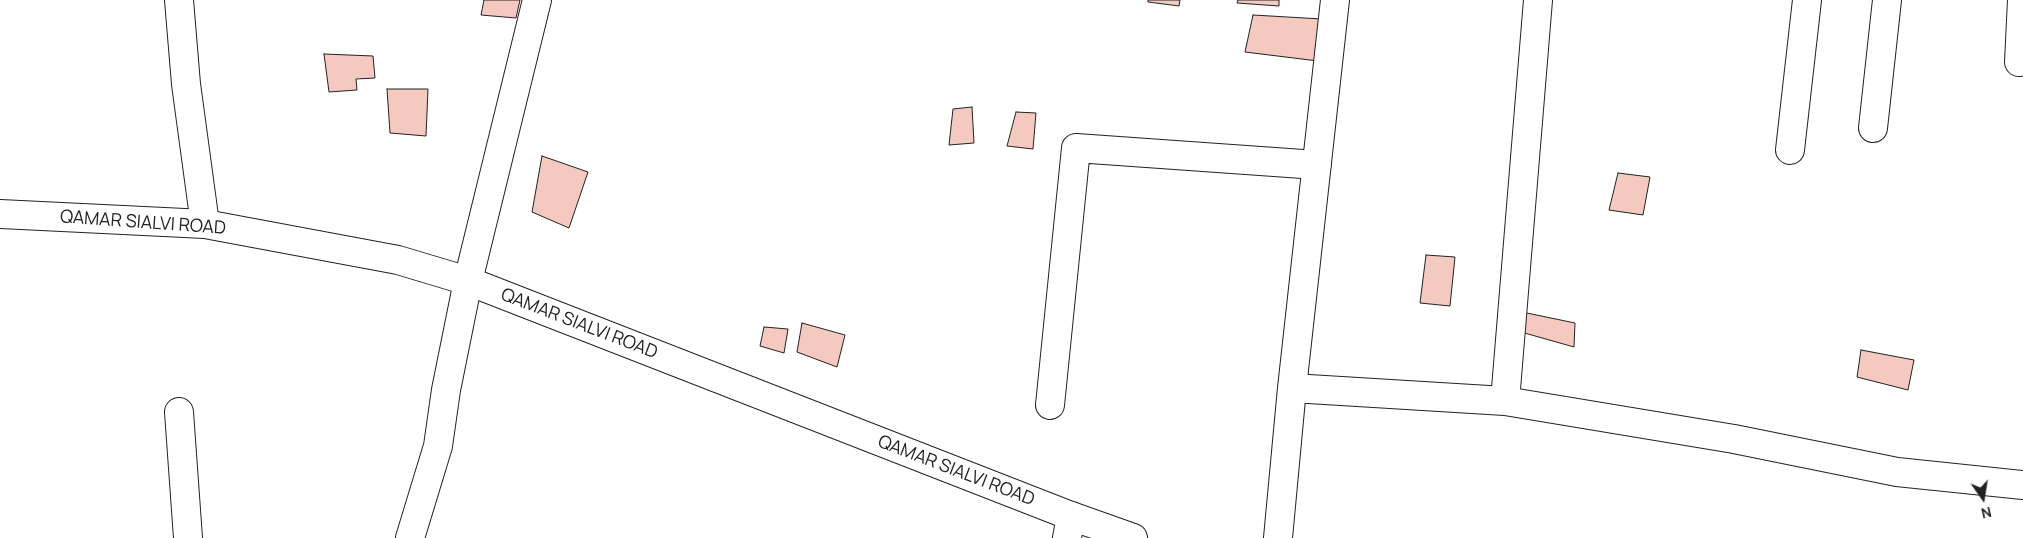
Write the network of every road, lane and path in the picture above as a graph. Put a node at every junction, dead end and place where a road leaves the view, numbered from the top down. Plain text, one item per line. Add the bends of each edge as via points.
1 (179, 0) edge
2 (537, 0) edge
3 (1335, 0) edge
4 (1538, 0) edge
5 (1807, 0) edge
6 (1887, 0) edge
7 (2022, 0) edge
8 (2019, 62) dead end
9 (1873, 128) dead end
10 (1790, 150) dead end
11 (1317, 165) junction
12 (0, 214) edge
13 (205, 224) junction
14 (468, 281) junction
15 (1292, 388) junction
16 (1505, 401) junction
17 (1050, 405) dead end
18 (179, 412) dead end
19 (2023, 485) edge
20 (1069, 527) edge
21 (188, 538) edge
22 (410, 538) edge
23 (1133, 538) edge
24 (1278, 538) edge

1 - 13 street via 186,84
2 - 14 street
3 - 11 street
4 - 16 street
5 - 10 street
6 - 9 street
7 - 8 street
11 - 15 street
11 - 17 street via 1076,148
12 - 13 street, QAMAR SIALVI ROAD
13 - 14 street, QAMAR SIALVI ROAD via 398,260
14 - 20 street, QAMAR SIALVI ROAD
14 - 22 street via 438,446
15 - 16 street
15 - 24 street
16 - 19 street via 1734,439 1898,472
18 - 21 street
20 - 23 street, QAMAR SIALVI ROAD

